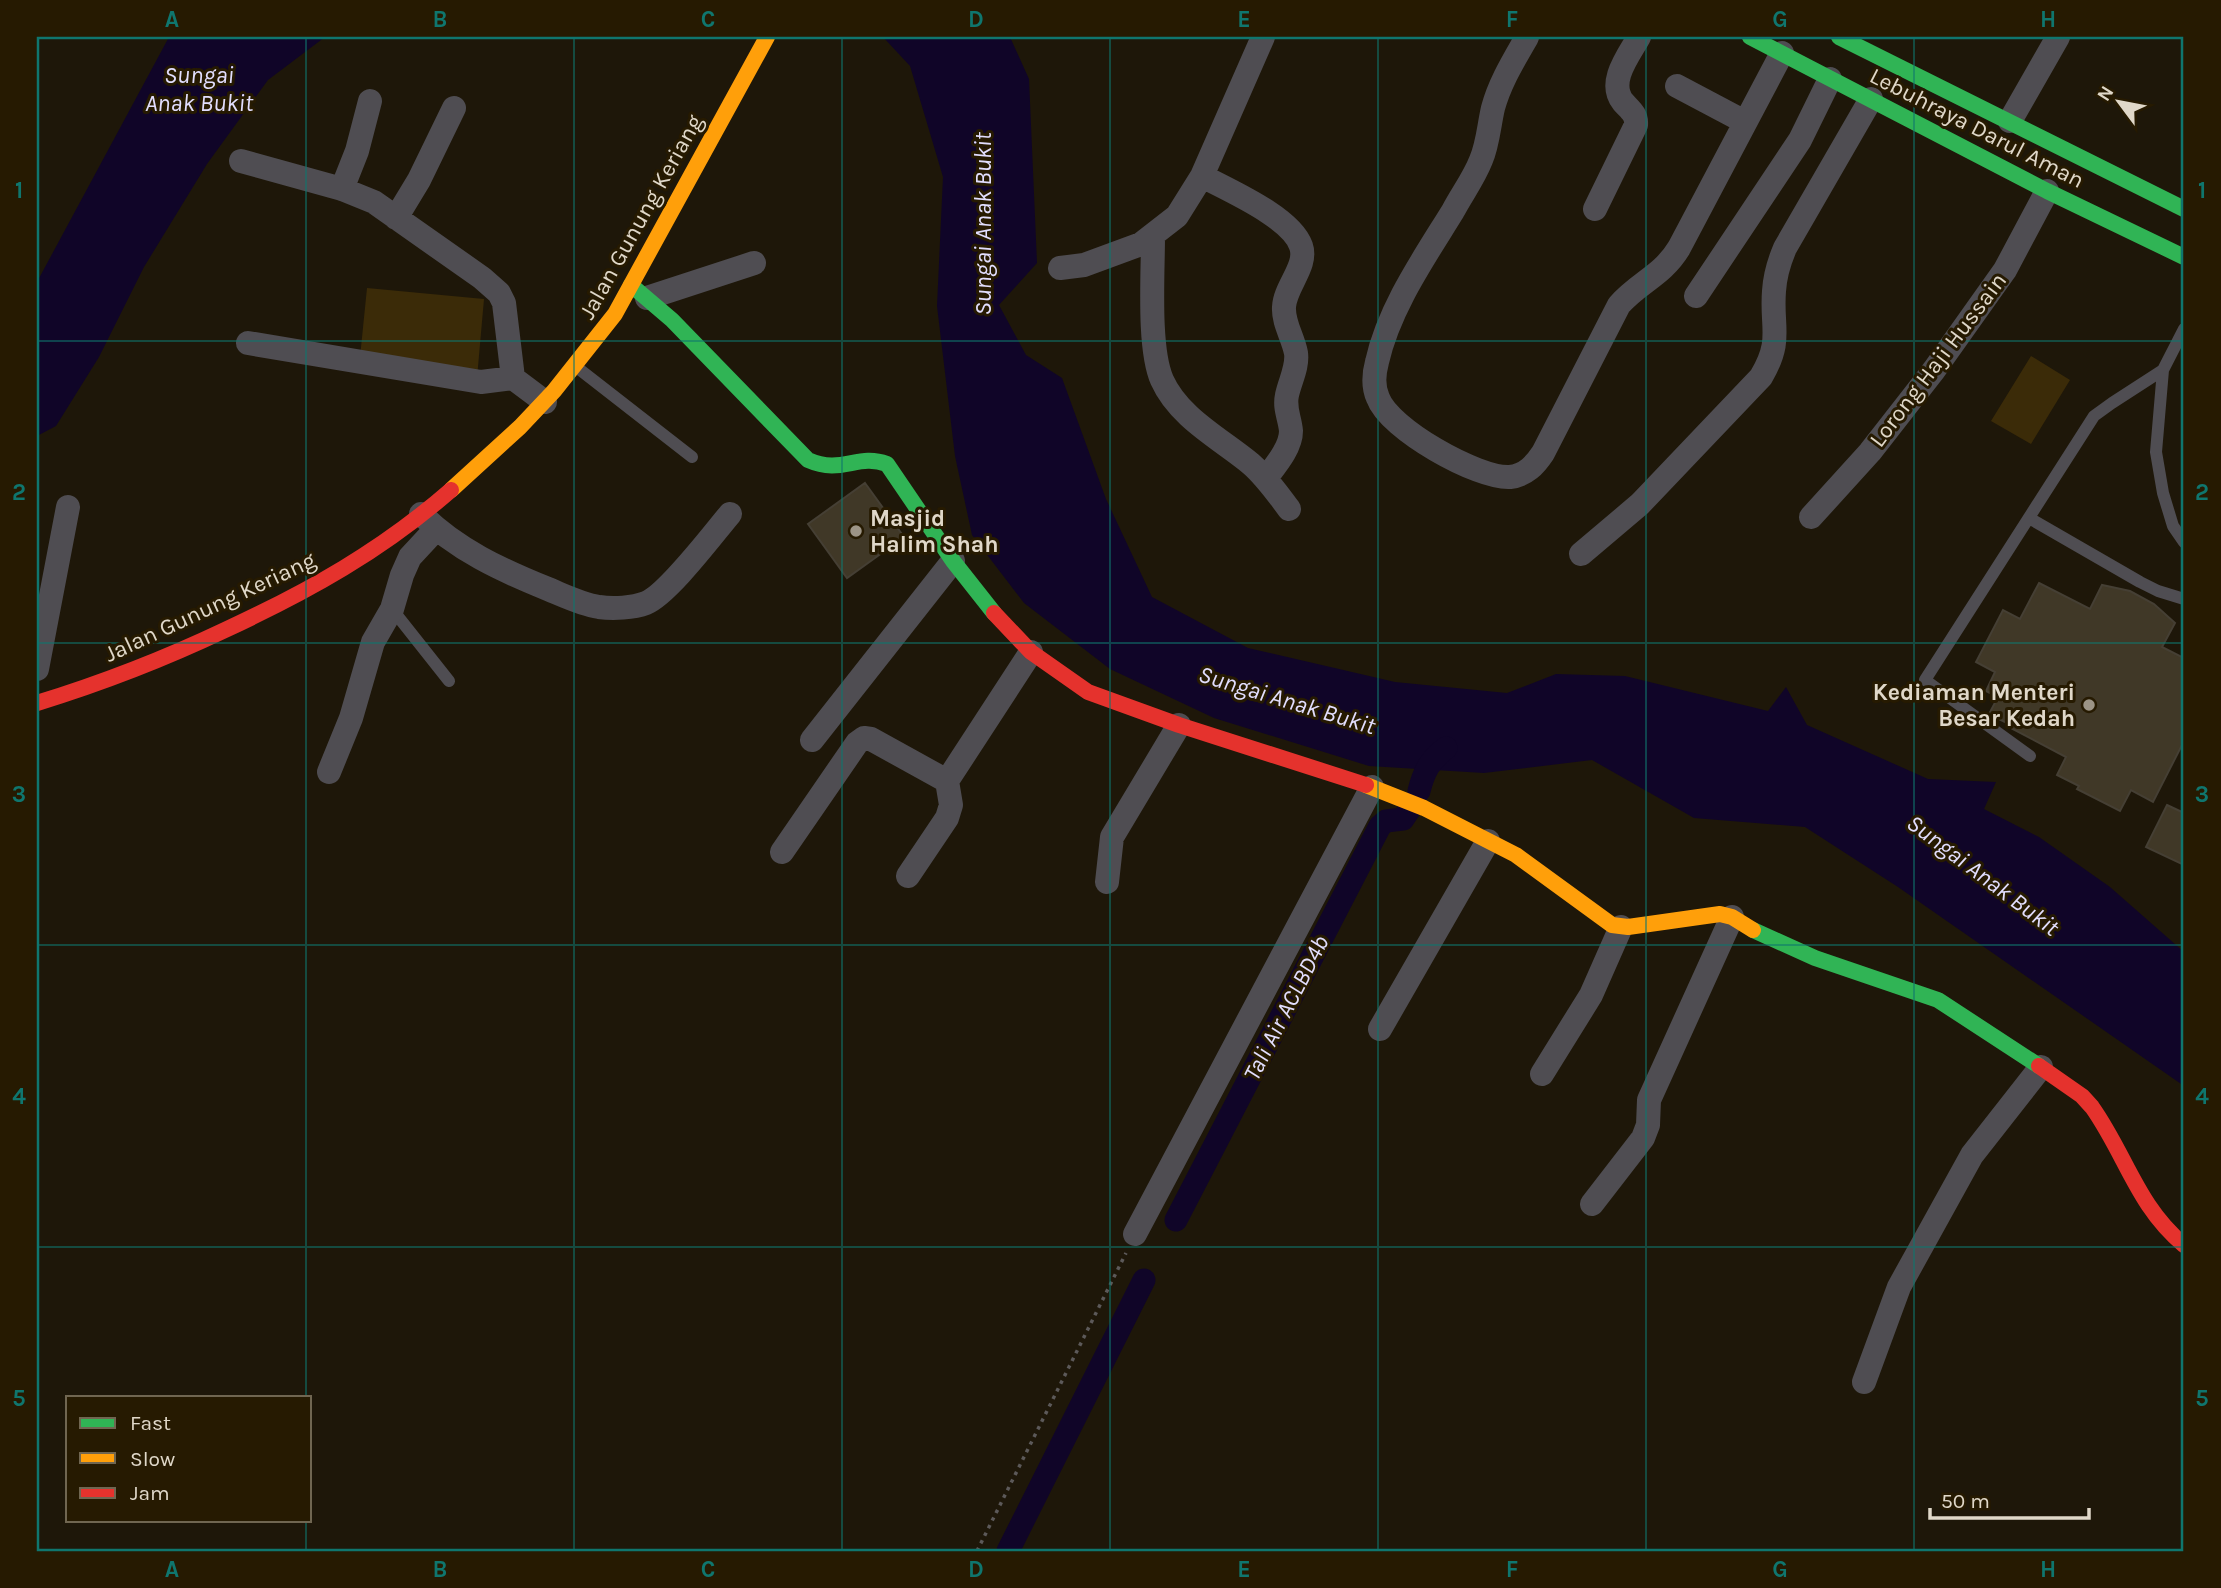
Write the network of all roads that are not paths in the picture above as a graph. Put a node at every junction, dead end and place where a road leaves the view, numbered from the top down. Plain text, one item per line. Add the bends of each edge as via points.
1 (767, 37) edge
2 (1263, 37) edge
3 (1527, 37) edge
4 (1639, 37) edge
5 (1750, 37) edge
6 (1839, 37) edge
7 (2057, 37) edge
8 (1884, 47) edge
9 (1782, 53) junction
10 (1830, 79) junction
11 (1677, 86) dead end
12 (1871, 99) junction
13 (370, 101) dead end
14 (454, 108) dead end
15 (2010, 121) junction
16 (1745, 122) junction
17 (240, 161) dead end
18 (1202, 176) junction
19 (342, 189) junction
20 (2047, 191) junction
21 (1595, 209) dead end
22 (2184, 209) edge
23 (396, 218) junction
24 (1153, 237) junction
25 (2184, 257) edge
26 (754, 263) dead end
27 (1060, 268) dead end
28 (639, 291) junction
29 (1696, 296) dead end
30 (2184, 328) edge
31 (248, 343) dead end
32 (576, 367) junction
33 (2163, 370) junction
34 (513, 378) junction
35 (545, 402) junction
36 (692, 457) dead end
37 (1266, 478) junction
38 (68, 507) dead end
39 (1289, 509) dead end
40 (730, 514) dead end
41 (1811, 517) dead end
42 (2029, 518) junction
43 (428, 522) junction
44 (2184, 542) edge
45 (1581, 554) dead end
46 (953, 561) junction
47 (2184, 599) edge
48 (392, 609) junction
49 (1031, 652) junction
50 (37, 669) edge
51 (449, 681) dead end
52 (37, 703) edge
53 (1179, 725) junction
54 (812, 740) dead end
55 (2030, 756) dead end
56 (329, 772) dead end
57 (947, 781) junction
58 (1372, 787) junction
59 (1488, 841) junction
60 (782, 852) dead end
61 (908, 876) dead end
62 (1107, 882) dead end
63 (1732, 917) junction
64 (1621, 927) junction
65 (1380, 1029) dead end
66 (2040, 1067) junction
67 (1542, 1074) dead end
68 (1592, 1204) dead end
69 (1135, 1234) road end
70 (2184, 1245) edge
71 (1864, 1382) dead end

1 - 28 main road, Jalan Gunung Keriang
2 - 18 street
3 - 16 street via 1499,89 1482,160 1383,338 1374,384 1384,410 1402,429 1454,459 1497,476 1510,477 1534,467 1619,305 1671,262
4 - 21 street via 1617,84 1620,99 1634,114 1636,125
5 - 9 main road, Lebuhraya Darul Aman
6 - 8 main road, Lebuhraya Darul Aman
7 - 15 street
8 - 15 main road, Lebuhraya Darul Aman
9 - 10 main road, Lebuhraya Darul Aman
9 - 16 street
10 - 12 main road, Lebuhraya Darul Aman
10 - 29 street via 1800,140
11 - 16 street
12 - 20 main road, Lebuhraya Darul Aman
12 - 45 street via 1776,270 1774,346 1761,377 1640,504
13 - 19 street
14 - 23 street
15 - 22 main road, Lebuhraya Darul Aman
17 - 19 street
18 - 24 street via 1177,216
18 - 37 street via 1280,221 1301,247 1302,260 1284,306 1296,353 1286,405 1291,431 1285,450
19 - 23 street via 374,202
20 - 25 main road, Lebuhraya Darul Aman
20 - 41 street, Lorong Haji Hussain via 2006,270 1934,370 1870,452
23 - 34 street via 499,293 506,313
24 - 27 street via 1084,265
24 - 37 street via 1155,356 1162,380 1196,422
26 - 28 street
28 - 32 main road, Jalan Gunung Keriang via 615,314
28 - 46 main road via 808,460 829,467 868,459 887,464
30 - 33 lane
31 - 34 street via 481,382
32 - 35 main road, Jalan Gunung Keriang
32 - 36 lane
33 - 42 lane via 2094,416
33 - 44 lane via 2156,452 2162,493
34 - 35 street
35 - 43 main road, Jalan Gunung Keriang
37 - 39 street
38 - 50 street
40 - 43 street via 673,581 648,602 628,607 601,607 504,572
42 - 47 lane via 2140,582
42 - 55 lane via 1925,680
43 - 48 street via 402,575
43 - 52 main road, Jalan Gunung Keriang via 260,614 108,681
46 - 49 main road
46 - 54 street
48 - 51 lane
48 - 56 street via 373,642 351,718
49 - 53 main road via 1088,692
49 - 57 street
53 - 58 main road
53 - 62 street via 1112,837
57 - 60 street via 864,738
57 - 61 street via 951,805 947,818
58 - 59 main road
58 - 69 street
59 - 64 main road
59 - 65 street
63 - 64 main road via 1720,914
63 - 66 main road via 1815,958 1938,1000
63 - 68 street via 1649,1100 1646,1131
64 - 67 street via 1591,995
66 - 70 main road via 2092,1105 2137,1192 2168,1233
66 - 71 street via 1972,1155 1899,1287

